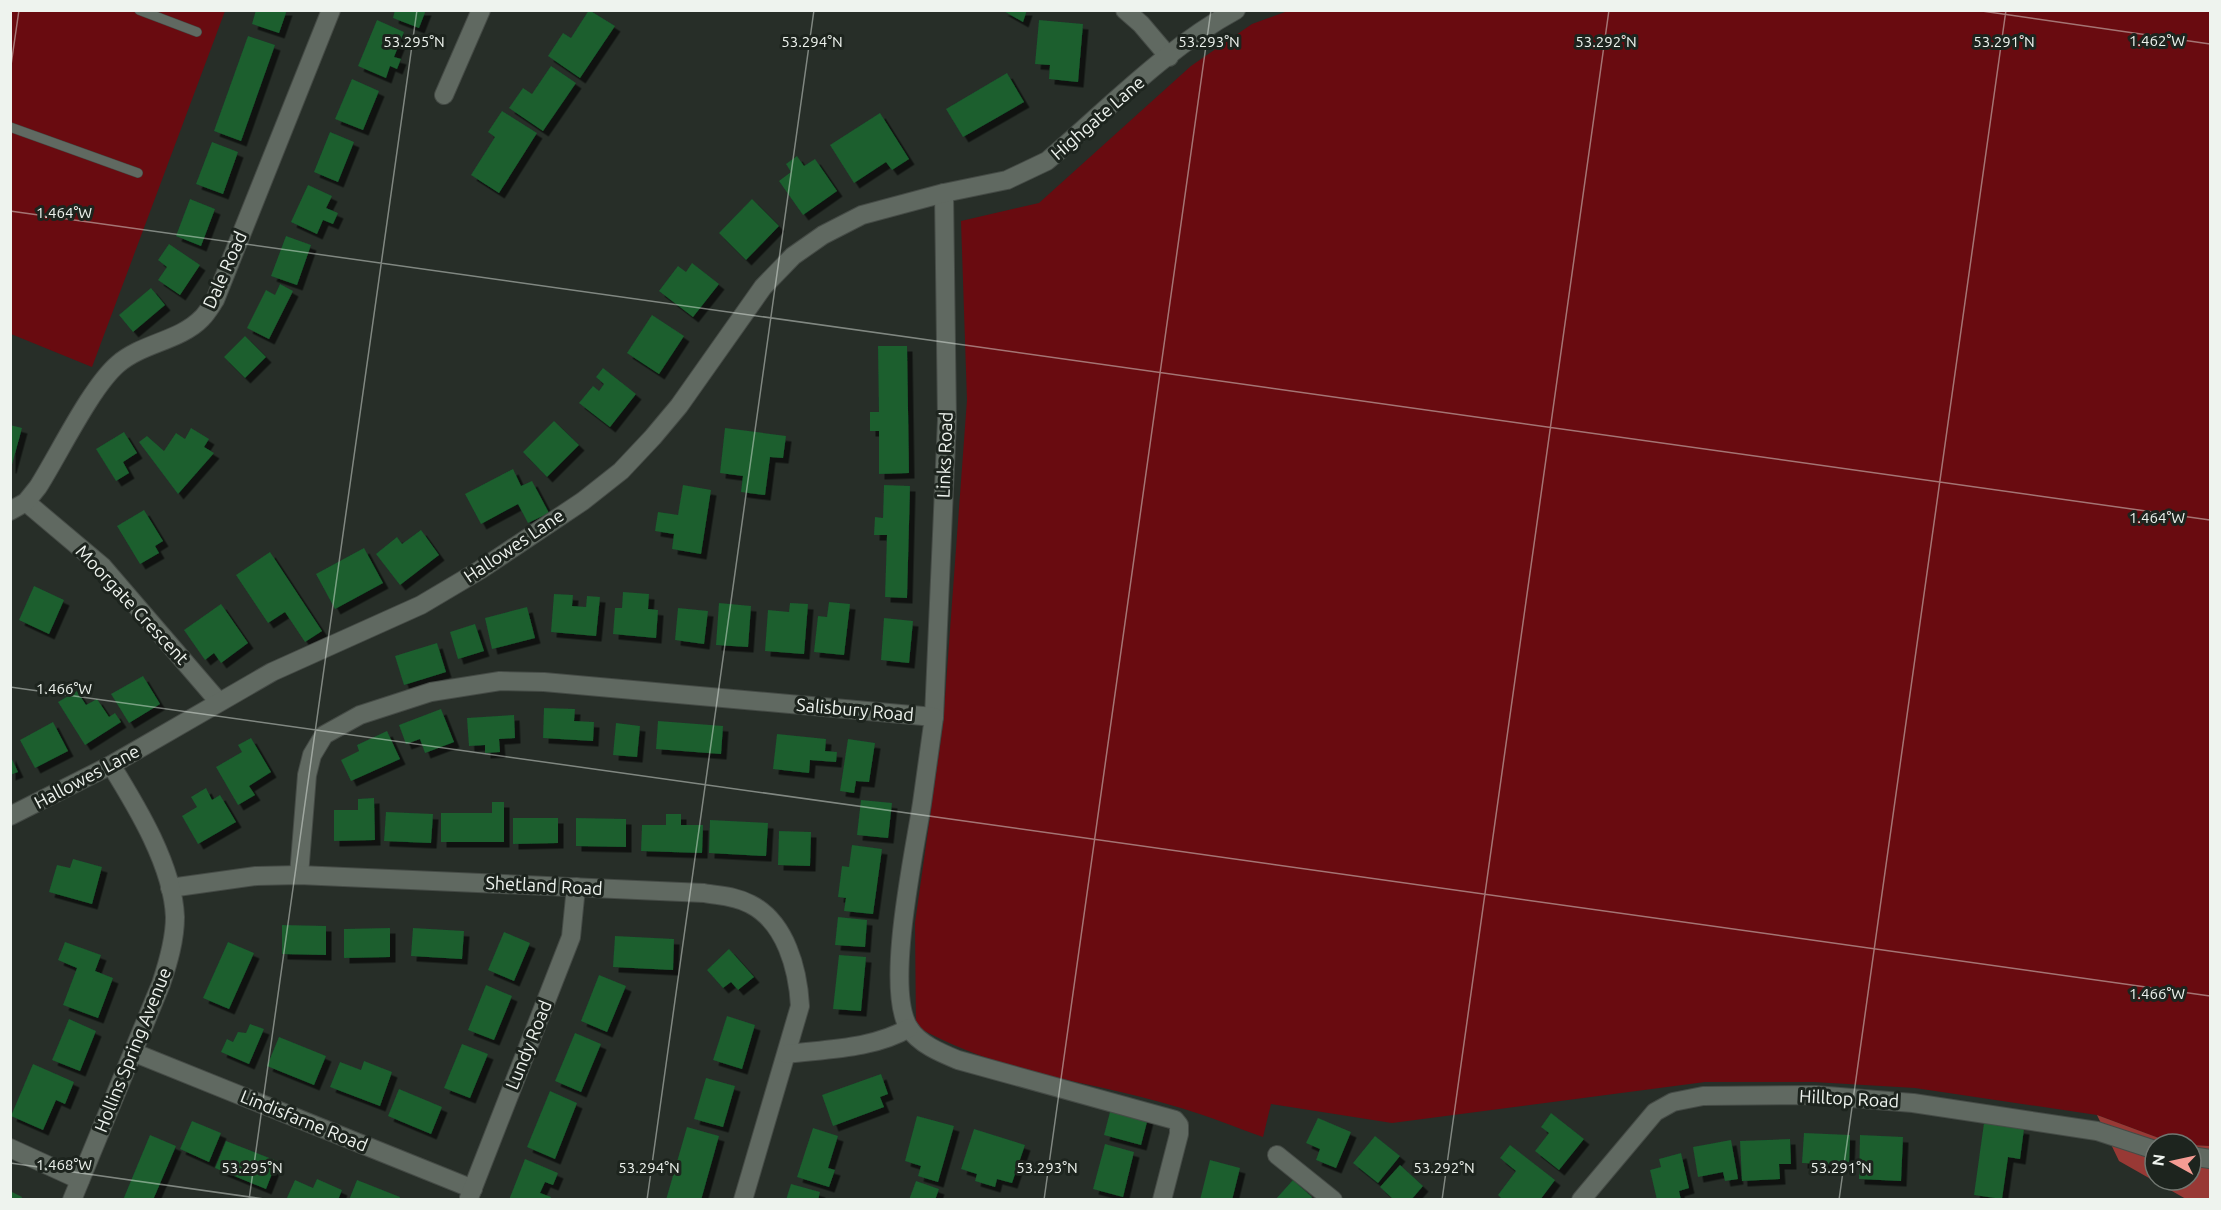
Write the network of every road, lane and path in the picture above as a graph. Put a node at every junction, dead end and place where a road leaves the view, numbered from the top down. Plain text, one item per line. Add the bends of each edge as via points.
1 (139, 10) edge
2 (331, 10) edge
3 (481, 10) edge
4 (1125, 10) edge
5 (1236, 10) edge
6 (197, 32) dead end
7 (1169, 57) junction
8 (444, 95) dead end
9 (10, 127) edge
10 (138, 174) dead end
11 (944, 193) junction
12 (18, 507) edge
13 (219, 702) junction
14 (934, 717) junction
15 (111, 765) junction
16 (10, 816) edge
17 (299, 875) junction
18 (576, 887) junction
19 (170, 888) junction
20 (909, 1028) junction
21 (135, 1053) junction
22 (787, 1054) junction
23 (2143, 1146) edge
24 (10, 1148) edge
25 (1277, 1155) dead end
26 (80, 1180) junction
27 (471, 1194) edge
28 (72, 1200) edge
29 (743, 1200) edge
30 (1162, 1200) edge
31 (1333, 1200) edge
32 (1581, 1200) edge

1 - 6 lane
2 - 12 street, Dale Road via 215,300 202,319 116,365 51,466
3 - 8 street
4 - 7 street
5 - 7 street, Highgate Lane
7 - 11 street, Highgate Lane via 1030,172
9 - 10 lane
11 - 13 street, Hallowes Lane via 862,215 793,256 763,286 653,437 621,471 583,501 421,605 309,654
11 - 14 street, Links Road via 947,420
12 - 13 street, Moorgate Crescent via 103,567
13 - 15 street, Hallowes Lane
14 - 17 street, Salisbury Road via 544,682 500,681 431,692 360,715 324,735 312,755 307,775
14 - 20 street, Salisbury Road via 903,912 900,978 902,1011
15 - 16 street, Hallowes Lane
15 - 19 street, Hollins Spring Avenue via 152,839
17 - 18 street, Shetland Road
17 - 19 street, Shetland Road via 256,876
18 - 22 street, Shetland Road via 704,893 752,904 781,936 794,963 800,1006
18 - 27 street, Lundy Road via 571,937
19 - 21 street, Hollins Spring Avenue via 175,917 171,950
20 - 22 street via 869,1043
20 - 30 street via 937,1051 958,1060 1167,1116 1179,1125
21 - 26 street, Hollins Spring Avenue
21 - 27 street, Lindisfarne Road
22 - 29 street, Shetland Road
23 - 32 street, Hilltop Road via 2097,1131 1913,1102 1815,1095 1703,1096 1673,1102 1655,1112
24 - 26 street
25 - 31 street
26 - 28 street, Hollins Spring Avenue

